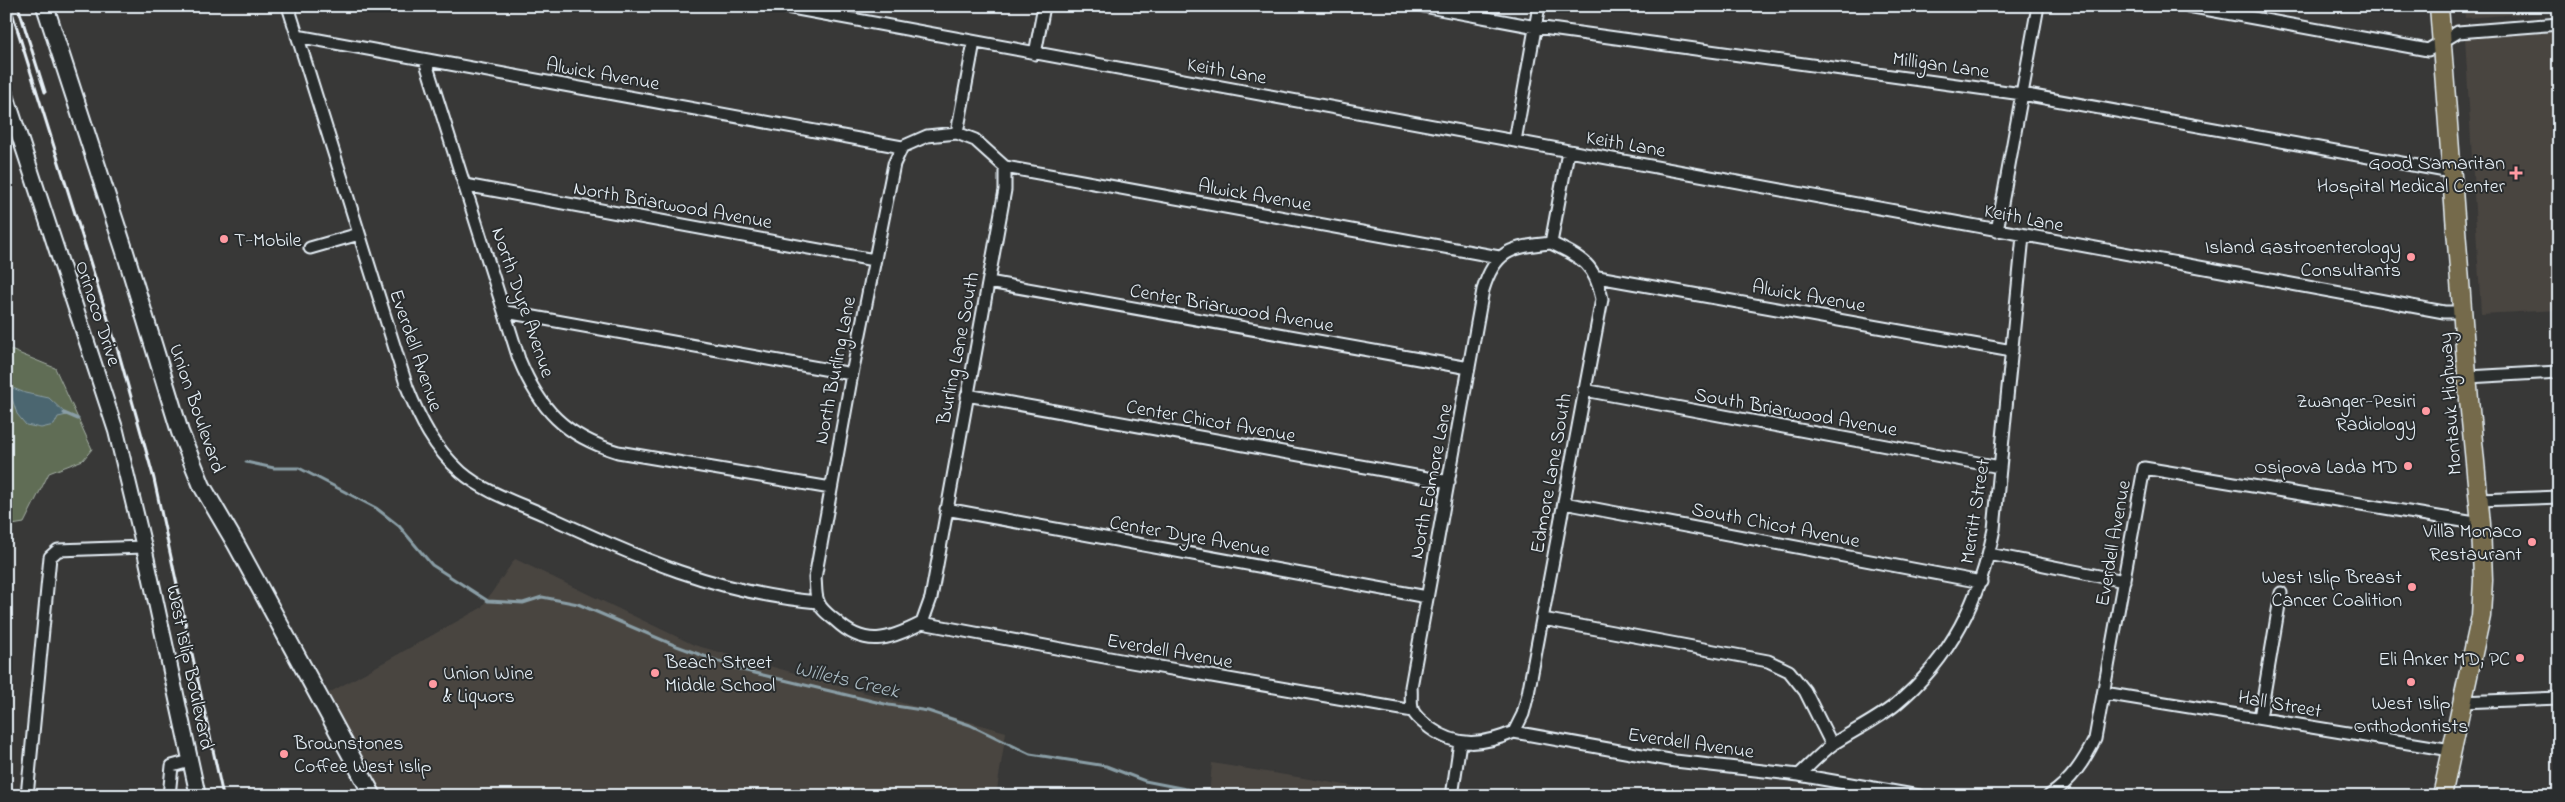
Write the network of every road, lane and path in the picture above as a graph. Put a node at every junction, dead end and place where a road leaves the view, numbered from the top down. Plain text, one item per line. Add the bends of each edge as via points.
1 (45, 6) edge
2 (288, 6) edge
3 (781, 6) edge
4 (1044, 6) edge
5 (1423, 6) edge
6 (1540, 6) edge
7 (2038, 6) edge
8 (2188, 6) edge
9 (2440, 6) edge
10 (2559, 24) edge
11 (1536, 27) junction
12 (297, 36) junction
13 (2443, 39) junction
14 (974, 42) junction
15 (1035, 54) junction
16 (425, 60) junction
17 (2022, 94) junction
18 (6, 95) edge
19 (957, 133) junction
20 (1515, 141) junction
21 (902, 147) junction
22 (1568, 152) junction
23 (1005, 167) junction
24 (2452, 172) junction
25 (465, 185) junction
26 (1997, 231) junction
27 (359, 234) junction
28 (2024, 236) junction
29 (1551, 243) junction
30 (310, 248) dead end
31 (1498, 257) junction
32 (874, 260) junction
33 (1598, 277) junction
34 (989, 282) junction
35 (506, 312) junction
36 (2464, 312) junction
37 (2012, 351) junction
38 (1469, 368) junction
39 (2559, 372) edge
40 (852, 374) junction
41 (2468, 377) junction
42 (1584, 390) junction
43 (967, 395) junction
44 (2000, 467) junction
45 (1449, 482) junction
46 (831, 488) junction
47 (2559, 497) edge
48 (2478, 500) junction
49 (1564, 503) junction
50 (946, 509) junction
51 (2481, 524) junction
52 (144, 547) junction
53 (1989, 554) junction
54 (2124, 580) junction
55 (1981, 582) junction
56 (2281, 593) dead end
57 (1427, 597) junction
58 (818, 602) junction
59 (1543, 619) junction
60 (922, 623) junction
61 (2104, 693) junction
62 (2559, 698) edge
63 (2462, 702) junction
64 (1413, 710) junction
65 (2260, 718) junction
66 (1514, 732) junction
67 (1460, 742) junction
68 (1832, 745) junction
69 (2451, 750) junction
70 (190, 761) junction
71 (1799, 774) junction
72 (27, 796) edge
73 (169, 796) edge
74 (198, 796) edge
75 (373, 796) edge
76 (1452, 796) edge
77 (1919, 796) edge
78 (2049, 796) edge
79 (2442, 796) edge

1 - 75 main road, Union Boulevard via 180,432 202,486
2 - 12 street, Everdell Avenue
3 - 14 street, Keith Lane
4 - 15 street
5 - 11 street, Milligan Lane
6 - 11 street
7 - 17 street
8 - 13 street via 2428,50
9 - 13 main road, Montauk Highway
10 - 13 street via 2458,32
11 - 17 street, Milligan Lane
11 - 20 street
12 - 16 street, Alwick Avenue
12 - 27 street, Everdell Avenue
13 - 24 main road, Montauk Highway
14 - 15 street, Keith Lane
14 - 19 street
15 - 20 street, Keith Lane
16 - 21 street, Alwick Avenue
16 - 25 street, North Dyre Avenue
17 - 24 street, Milligan Lane
17 - 26 street
18 - 52 street, Orinoco Drive via 116,430
19 - 21 street via 927,136
19 - 23 street via 975,140
20 - 22 street, Keith Lane
21 - 32 street, North Burling Lane via 894,164
22 - 26 street, Keith Lane
22 - 29 street
23 - 31 street, Alwick Avenue
23 - 34 street, Burling Lane South via 1005,190
24 - 36 main road, Montauk Highway
25 - 32 street, North Briarwood Avenue
25 - 35 street, North Dyre Avenue
26 - 28 street, Keith Lane
27 - 30 street
27 - 58 street, Everdell Avenue via 417,413 429,437 463,473 492,490 648,562 715,585
28 - 36 street, Keith Lane via 2434,310
28 - 37 street, Merritt Street
29 - 31 street via 1528,246
29 - 33 street via 1576,256
31 - 38 street, North Edmore Lane via 1483,290
32 - 40 street, North Burling Lane
33 - 37 street, Alwick Avenue
33 - 42 street, Edmore Lane South via 1602,299
34 - 38 street, Center Briarwood Avenue
34 - 43 street, Burling Lane South
35 - 40 street
35 - 46 street, North Dyre Avenue via 519,359 534,392 547,410 569,430 592,444 618,452
36 - 41 main road, Montauk Highway
37 - 44 street, Merritt Street
38 - 45 street, North Edmore Lane
39 - 41 street
40 - 46 street, North Burling Lane
41 - 48 main road, Montauk Highway
42 - 44 street, South Briarwood Avenue
42 - 49 street, Edmore Lane South
43 - 45 street, Center Chicot Avenue
43 - 50 street, Burling Lane South
44 - 53 street, Merritt Street
45 - 57 street, North Edmore Lane
46 - 58 street, North Burling Lane via 815,578
47 - 48 street
48 - 51 main road, Montauk Highway
49 - 55 street, South Chicot Avenue
49 - 59 street, Edmore Lane South
50 - 57 street, Center Dyre Avenue
50 - 60 street, Burling Lane South via 931,598
51 - 54 street, Everdell Avenue via 2144,468
51 - 63 main road, Montauk Highway via 2481,616
52 - 70 street, West Islip Boulevard
52 - 72 street via 58,550 50,557
53 - 54 street
53 - 55 street, Merritt Street
54 - 61 street, Everdell Avenue
55 - 68 street, Merritt Street via 1955,635 1920,680 1894,705
56 - 65 street
57 - 64 street, North Edmore Lane via 1411,687
58 - 60 street via 844,628 862,638 878,639
59 - 66 street, Edmore Lane South via 1524,714
59 - 68 street via 1768,660 1789,671 1805,691
60 - 64 street, Everdell Avenue
61 - 65 street, Hall Street
61 - 78 street, Everdell Avenue via 2095,739 2081,767 2066,784
62 - 63 street
63 - 69 main road, Montauk Highway
64 - 67 street via 1422,722 1441,736
65 - 69 street, Hall Street
66 - 67 street, Everdell Avenue via 1494,740
66 - 71 street, Everdell Avenue via 1675,761
67 - 76 street
68 - 71 street, Merritt Street
69 - 79 main road, Montauk Highway
70 - 73 street via 172,766
70 - 74 street, West Islip Boulevard
71 - 77 street, Everdell Avenue

